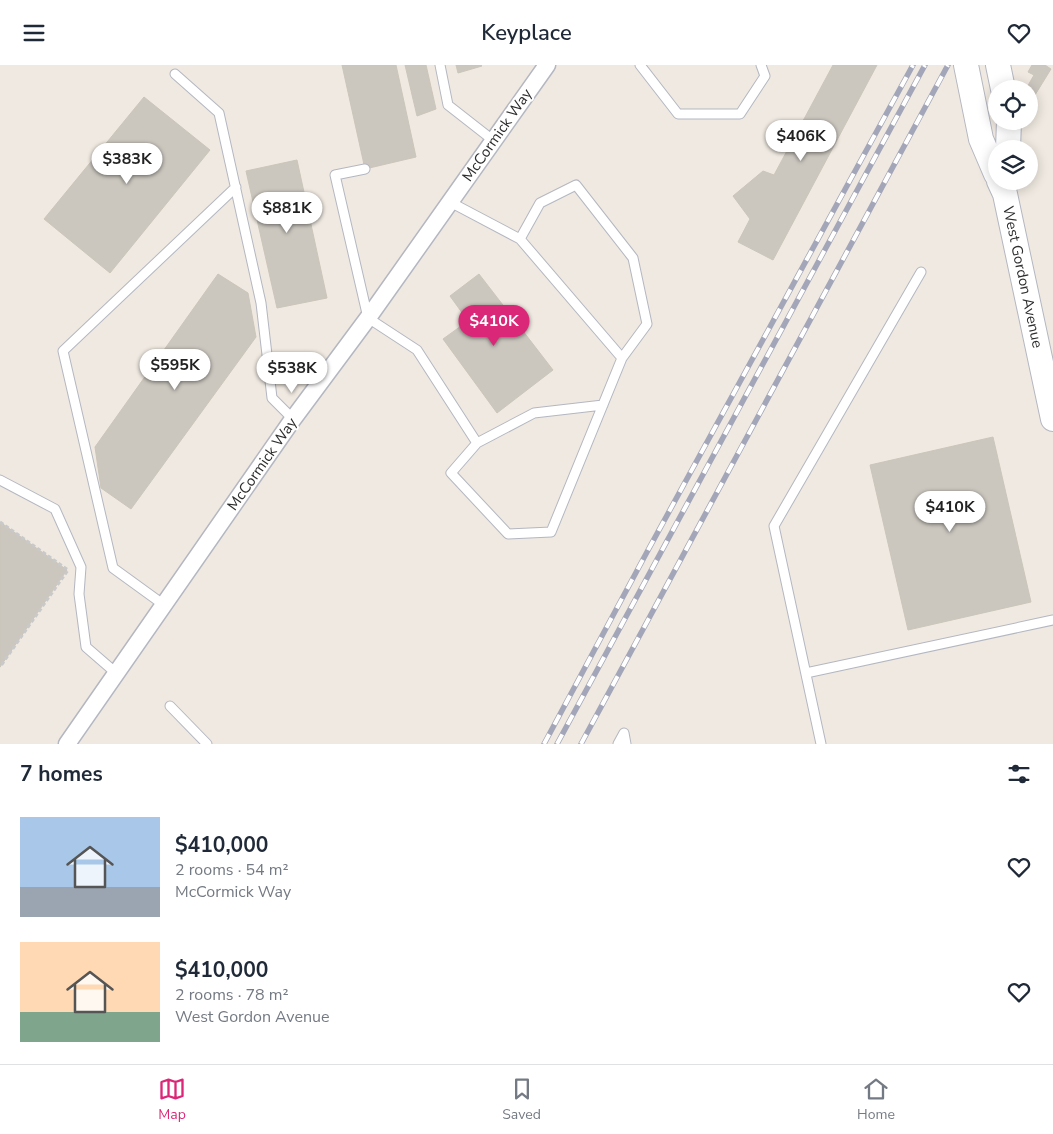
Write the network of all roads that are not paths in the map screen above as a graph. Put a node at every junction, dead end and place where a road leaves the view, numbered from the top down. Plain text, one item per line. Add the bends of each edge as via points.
1 (440, 65) edge
2 (547, 65) edge
3 (640, 65) edge
4 (761, 65) edge
5 (966, 65) edge
6 (998, 65) edge
7 (175, 74) dead end
8 (1000, 80) edge
9 (494, 141) junction
10 (988, 154) edge
11 (365, 169) dead end
12 (236, 187) junction
13 (1003, 190) edge
14 (450, 202) junction
15 (520, 239) junction
16 (921, 272) dead end
17 (368, 318) junction
18 (622, 358) junction
19 (603, 405) junction
20 (293, 419) junction
21 (1053, 419) edge
22 (477, 443) junction
23 (0, 480) edge
24 (164, 605) junction
25 (1053, 620) edge
26 (116, 673) junction
27 (806, 673) junction
28 (170, 706) dead end
29 (67, 744) edge
30 (207, 744) edge
31 (618, 744) edge
32 (626, 744) edge
33 (821, 744) edge

1 - 9 lane via 448,105
2 - 9 street, McCormick Way
3 - 4 lane via 678,114 740,114 765,77
5 - 10 main road, West Gordon Avenue via 981,139
6 - 8 main road
7 - 12 lane via 220,113
9 - 14 street, McCormick Way
11 - 17 lane via 335,175
12 - 20 lane via 261,303 272,398
12 - 24 lane via 63,351 113,568
13 - 21 main road, West Gordon Avenue
14 - 15 lane
14 - 17 street, McCormick Way
15 - 18 lane
15 - 18 lane via 540,203 576,185 633,259 647,324
16 - 27 lane via 774,526
17 - 20 street, McCormick Way
17 - 22 lane via 417,350
18 - 19 lane
19 - 22 lane via 534,413
19 - 22 lane via 551,532 508,534 452,473
20 - 24 street, McCormick Way
23 - 26 lane via 55,509 80,567 79,594 86,647
24 - 26 street, McCormick Way
25 - 27 lane
26 - 29 street, McCormick Way
27 - 33 lane
28 - 30 lane
31 - 32 lane via 624,733

